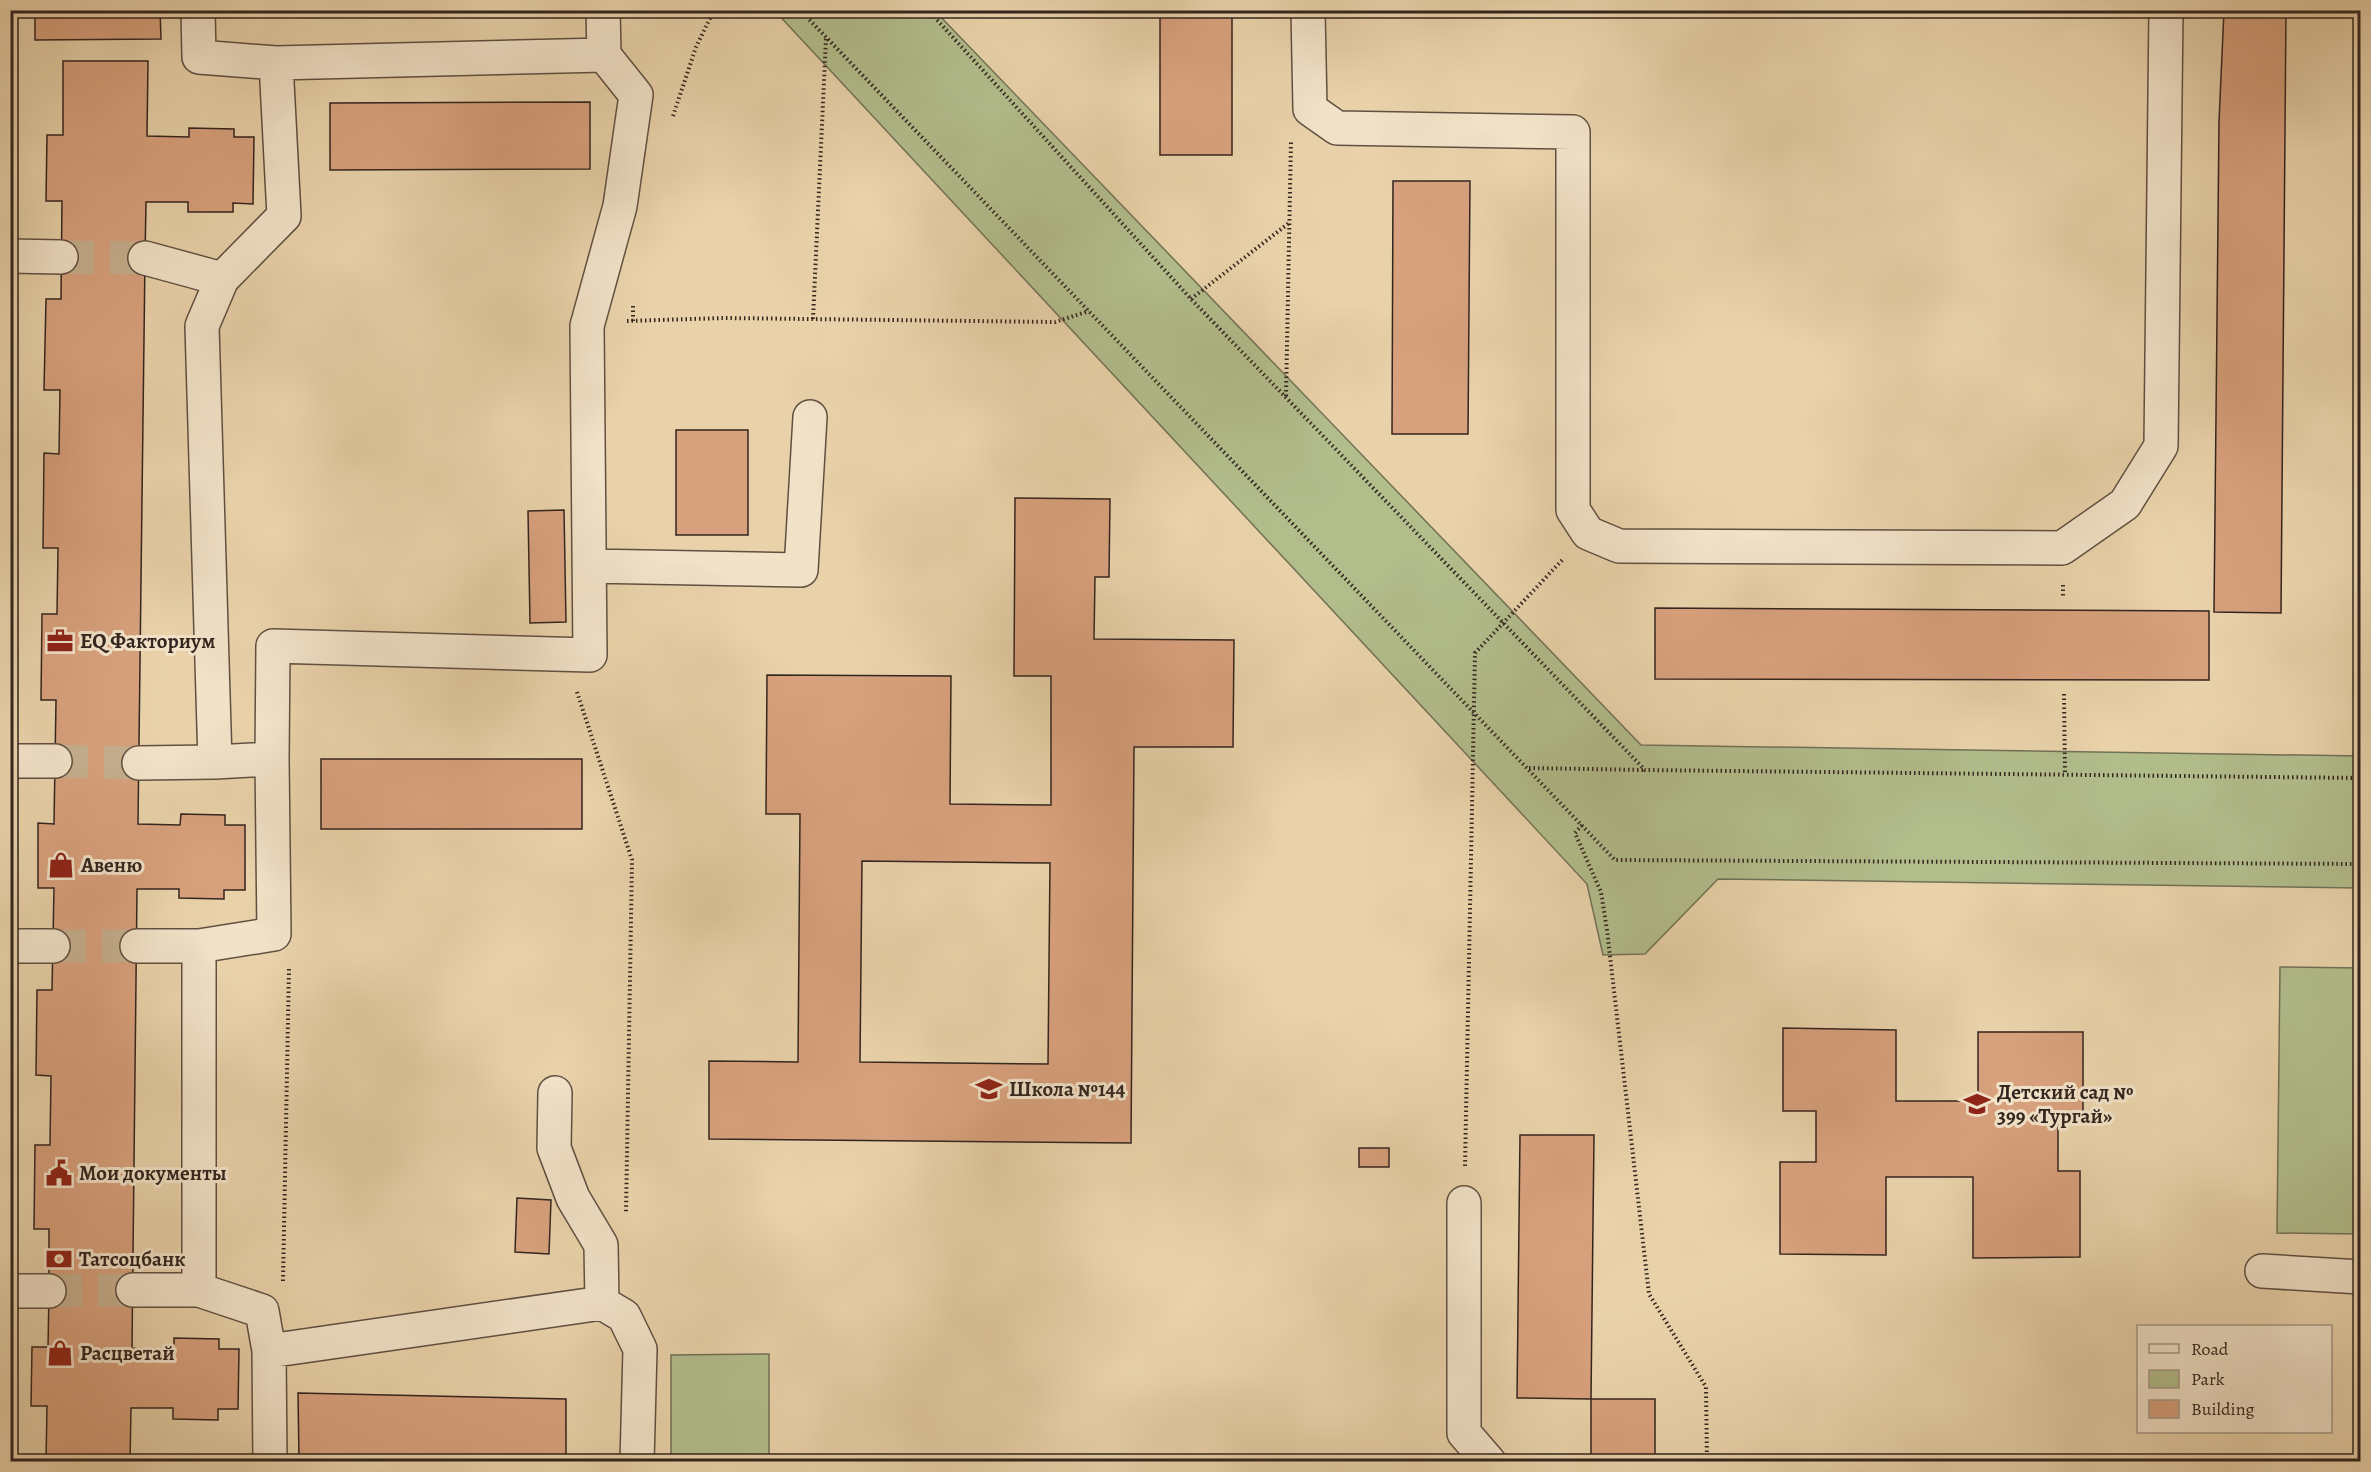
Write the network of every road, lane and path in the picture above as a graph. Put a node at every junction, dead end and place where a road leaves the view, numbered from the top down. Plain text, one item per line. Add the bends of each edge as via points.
1 (198, 10) edge
2 (603, 10) edge
3 (800, 10) edge
4 (1308, 10) edge
5 (2166, 10) edge
6 (826, 38) junction
7 (604, 56) junction
8 (276, 63) junction
9 (1310, 109) junction
10 (1289, 224) junction
11 (10, 256) edge
12 (62, 257) tunnel mouth
13 (145, 258) tunnel mouth
14 (222, 279) junction
15 (1191, 299) dead end
16 (1089, 311) junction
17 (589, 317) junction
18 (813, 319) junction
19 (1286, 397) dead end
20 (810, 417) dead end
21 (1588, 533) junction
22 (589, 566) junction
23 (565, 654) junction
24 (2064, 694) dead end
25 (1474, 712) junction
26 (272, 759) junction
27 (10, 761) edge
28 (55, 761) tunnel mouth
29 (215, 762) junction
30 (139, 763) tunnel mouth
31 (1528, 768) junction
32 (1645, 770) dead end
33 (2065, 775) dead end
34 (1582, 825) junction
35 (2361, 864) edge
36 (10, 946) edge
37 (53, 946) tunnel mouth
38 (136, 946) tunnel mouth
39 (199, 946) junction
40 (289, 959) dead end
41 (555, 1093) dead end
42 (1464, 1203) joint
43 (626, 1222) dead end
44 (2262, 1271) dead end
45 (2361, 1277) edge
46 (133, 1290) tunnel mouth
47 (199, 1290) junction
48 (10, 1291) edge
49 (49, 1291) tunnel mouth
50 (603, 1303) junction
51 (262, 1311) junction
52 (269, 1351) junction
53 (270, 1461) edge
54 (637, 1461) edge
55 (1489, 1461) edge
56 (1707, 1461) edge

1 - 8 lane via 199,57
2 - 7 lane
3 - 6 path
4 - 9 lane
5 - 21 lane via 2161,446 2125,504 2062,548 1619,546
6 - 16 path
6 - 18 path
7 - 8 lane
7 - 17 lane via 636,96 620,206
8 - 14 lane via 284,216
9 - 10 path via 1290,141
9 - 21 lane via 1337,128 1573,132 1573,510
10 - 15 path
10 - 19 path
11 - 12 lane
13 - 14 lane
14 - 29 lane via 202,326
16 - 18 path via 1055,322
16 - 25 path
17 - 18 path via 633,321
17 - 22 lane
20 - 22 lane via 801,570
21 - 25 path via 1475,654
22 - 23 lane via 590,655
23 - 26 lane via 273,646
23 - 43 path via 632,860
24 - 33 path
25 - 31 path
25 - 42 path
26 - 29 lane
26 - 39 lane via 274,934
27 - 28 lane
29 - 30 lane
31 - 32 path
31 - 34 path
34 - 35 path via 1615,860
34 - 56 path via 1575,833 1601,892 1607,930 1649,1294 1706,1388
36 - 37 lane
38 - 39 lane
39 - 47 lane
40 - 51 path via 283,1294
41 - 50 lane via 554,1148 573,1198 601,1245
42 - 55 lane via 1464,1433
44 - 45 lane
46 - 47 lane
47 - 51 lane
48 - 49 lane
50 - 52 lane
50 - 54 lane via 624,1316 640,1349
51 - 52 lane
52 - 53 lane

